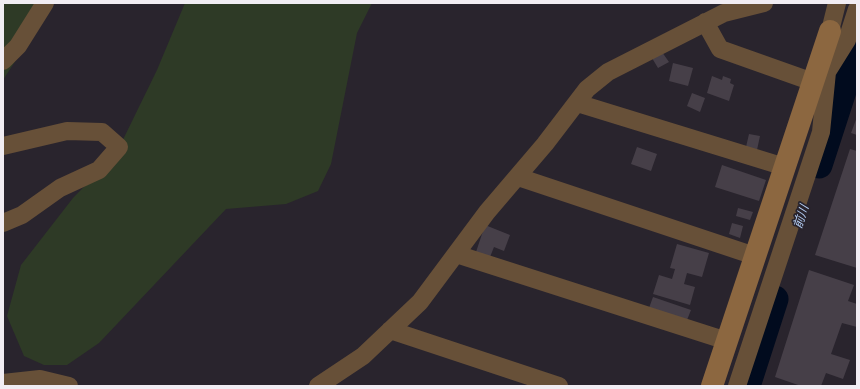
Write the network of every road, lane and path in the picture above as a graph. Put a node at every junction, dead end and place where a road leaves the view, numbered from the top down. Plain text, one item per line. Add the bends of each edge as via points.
1 (45, 3) edge
2 (764, 3) edge
3 (838, 3) edge
4 (857, 9) edge
5 (705, 22) junction
6 (830, 30) joint
7 (3, 61) edge
8 (820, 74) junction
9 (577, 103) junction
10 (3, 146) edge
11 (785, 168) junction
12 (518, 177) junction
13 (3, 223) edge
14 (456, 254) junction
15 (755, 256) junction
16 (390, 330) junction
17 (727, 341) junction
18 (3, 383) edge
19 (25, 383) edge
20 (69, 386) edge
21 (318, 386) edge
22 (559, 386) edge
23 (712, 386) edge
24 (737, 386) edge

1 - 7 street via 18,46
2 - 5 street via 724,13
3 - 6 street
4 - 8 street via 847,40
5 - 8 street via 720,49
5 - 9 street via 608,72 587,89
6 - 8 street
8 - 11 street
8 - 24 street via 821,132
9 - 11 street
9 - 12 street
10 - 13 street via 67,131 102,132 118,147 99,170 60,188 22,215
11 - 15 street
12 - 14 street via 487,212
12 - 15 street
14 - 16 street via 420,302
14 - 17 street
15 - 17 street
16 - 21 street via 363,356
16 - 22 street
17 - 23 street
18 - 19 street
19 - 20 street via 40,379

